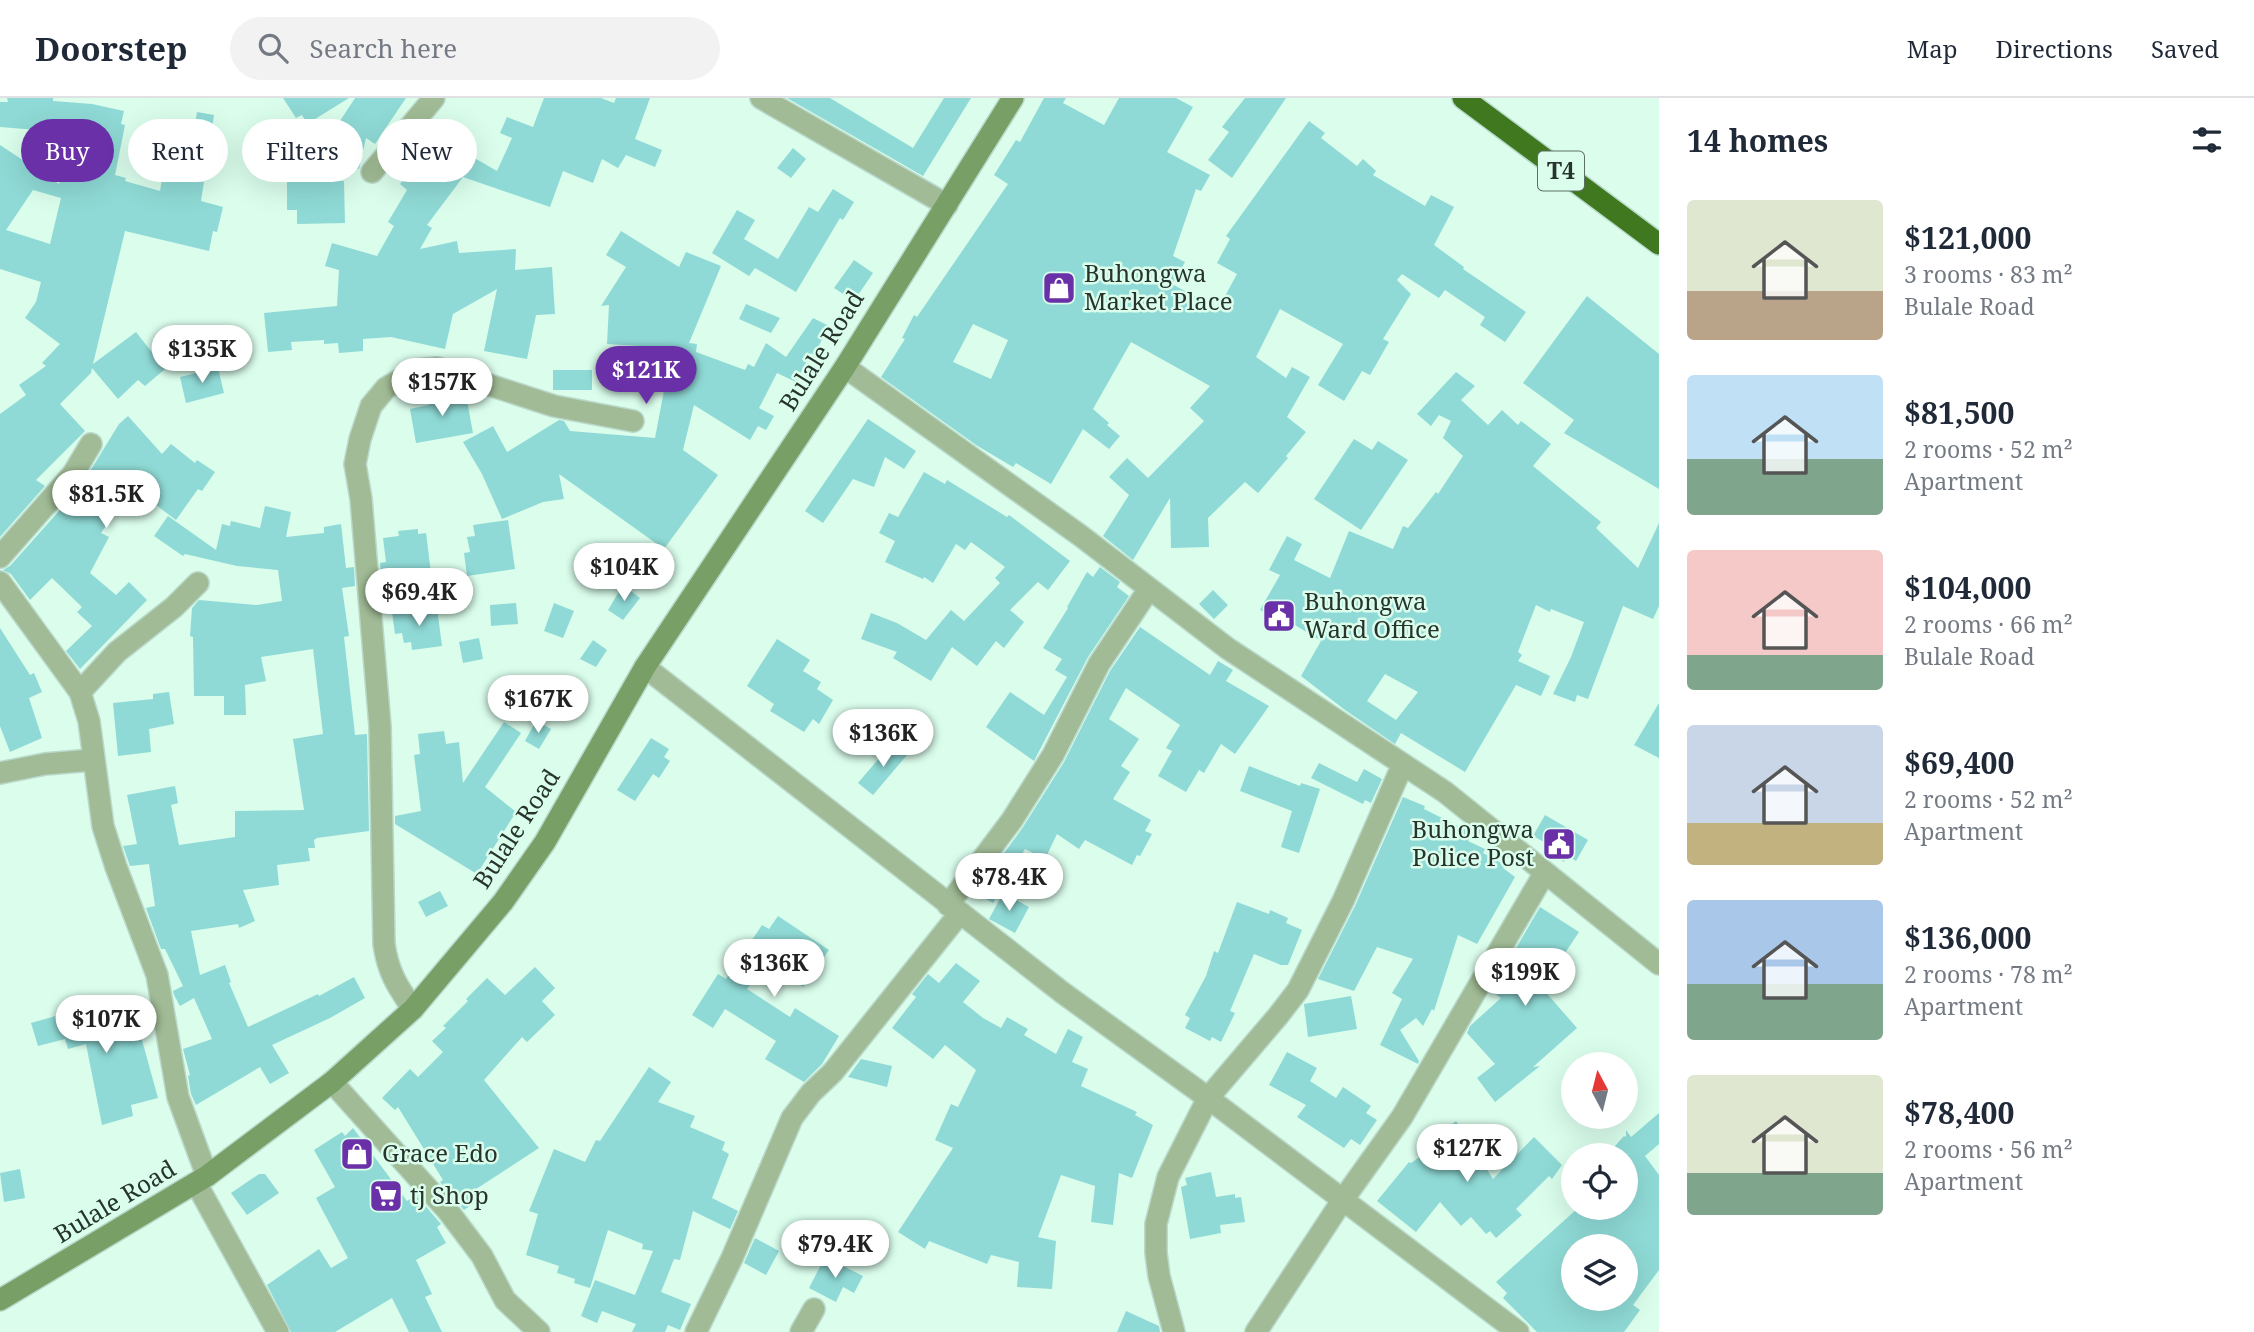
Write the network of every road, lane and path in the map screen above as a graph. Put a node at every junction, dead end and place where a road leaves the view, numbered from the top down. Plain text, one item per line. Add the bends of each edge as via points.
1 (434, 98) edge
2 (761, 98) edge
3 (1013, 98) edge
4 (1463, 98) edge
5 (372, 172) dead end
6 (947, 205) junction
7 (1659, 244) edge
8 (845, 367) junction
9 (633, 421) dead end
10 (91, 444) dead end
11 (0, 557) edge
12 (0, 582) edge
13 (198, 583) dead end
14 (1149, 589) junction
15 (645, 667) junction
16 (80, 692) junction
17 (92, 760) junction
18 (1403, 764) junction
19 (0, 773) edge
20 (1544, 874) junction
21 (954, 909) junction
22 (1659, 964) edge
23 (413, 1009) junction
24 (332, 1082) junction
25 (1208, 1098) junction
26 (202, 1180) junction
27 (1342, 1201) junction
28 (0, 1300) edge
29 (814, 1309) dead end
30 (278, 1332) edge
31 (539, 1332) edge
32 (696, 1332) edge
33 (801, 1332) edge
34 (1174, 1332) edge
35 (1256, 1332) edge
36 (1518, 1332) edge

1 - 5 street
2 - 6 street
3 - 6 street, Bulale Road
4 - 7 highway, T4
6 - 8 street, Bulale Road
8 - 14 street
8 - 15 street, Bulale Road
9 - 23 street via 554,406 437,368 417,370 399,380 371,406 355,464 380,726 384,944 387,966
10 - 11 street via 66,484
12 - 16 street
13 - 16 street via 117,652
14 - 18 street via 1227,648
14 - 21 street via 1099,664 1053,755
15 - 21 street
15 - 23 street, Bulale Road via 545,842 503,902
16 - 17 street via 89,722
17 - 19 street
17 - 26 street via 103,826 157,975 178,1097
18 - 20 street via 1445,792
18 - 25 street via 1298,990
20 - 22 street
20 - 27 street via 1402,1117
21 - 25 street
21 - 32 street via 840,1063 792,1118
23 - 24 street, Bulale Road
24 - 26 street, Bulale Road
24 - 31 street via 447,1211 482,1256 505,1300
25 - 27 street
25 - 34 street via 1168,1177 1156,1224 1158,1276
26 - 28 street, Bulale Road
26 - 30 street
27 - 35 street
27 - 36 street
29 - 33 street

